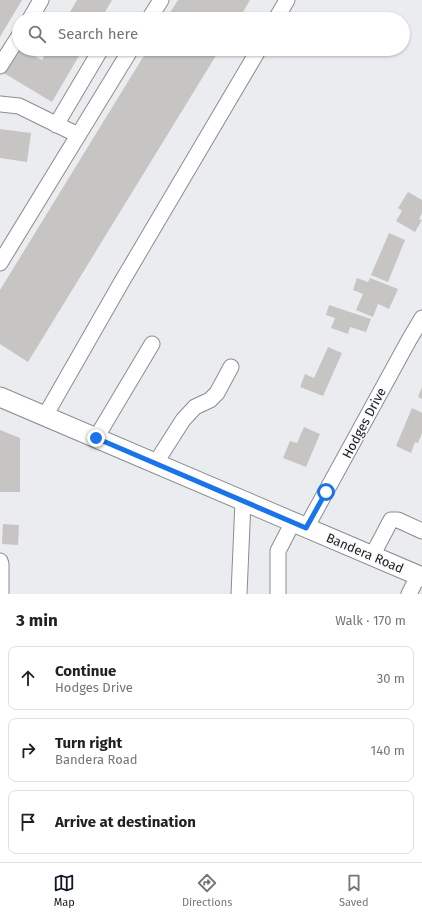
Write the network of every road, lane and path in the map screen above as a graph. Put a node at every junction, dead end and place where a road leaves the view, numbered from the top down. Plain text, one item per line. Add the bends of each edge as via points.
1 (41, 0) edge
2 (161, 0) edge
3 (287, 0) edge
4 (34, 12) edge
5 (153, 12) edge
6 (280, 12) edge
7 (12, 47) edge
8 (97, 56) edge
9 (127, 56) edge
10 (255, 56) edge
11 (0, 66) edge
12 (0, 104) edge
13 (56, 125) junction
14 (78, 136) junction
15 (0, 263) edge
16 (422, 318) edge
17 (152, 344) dead end
18 (231, 367) dead end
19 (0, 397) edge
20 (45, 416) junction
21 (96, 438) junction
22 (155, 464) junction
23 (243, 501) junction
24 (300, 525) junction
25 (422, 531) edge
26 (372, 556) junction
27 (0, 561) edge
28 (420, 576) edge
29 (1, 594) edge
30 (239, 594) edge
31 (278, 594) edge
32 (409, 594) edge

1 - 4 street
2 - 5 street
3 - 6 street
7 - 11 street
8 - 13 street
9 - 14 street
10 - 20 street
12 - 13 street via 19,106
13 - 14 street
14 - 15 street
16 - 24 street, Hodges Drive
17 - 21 street
18 - 22 street via 217,393 210,400 195,407
19 - 20 main road, Bandera Road
20 - 21 main road, Bandera Road
21 - 22 main road, Bandera Road
22 - 23 main road, Bandera Road
23 - 24 main road, Bandera Road
23 - 30 street
24 - 26 main road, Bandera Road
24 - 31 street, Hodges Drive via 278,551
25 - 26 street via 398,520 391,520
26 - 28 main road, Bandera Road
27 - 29 street
28 - 32 street

